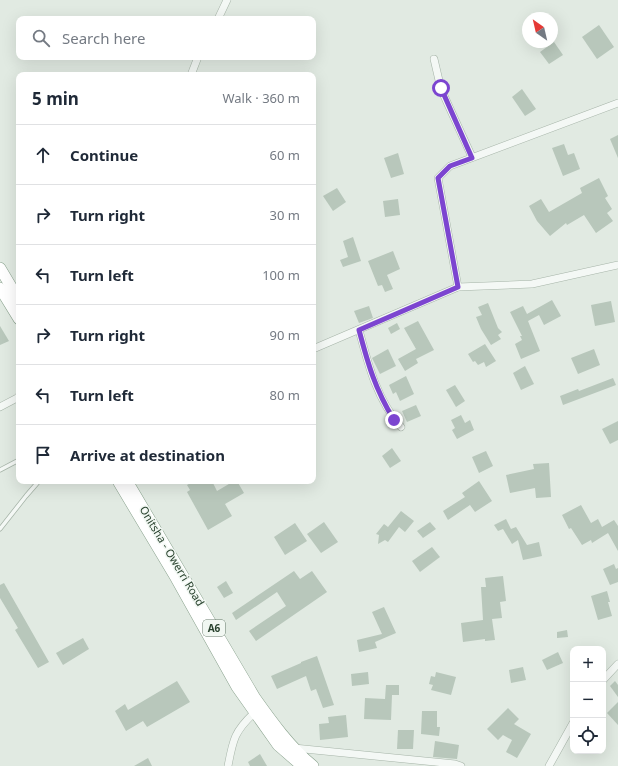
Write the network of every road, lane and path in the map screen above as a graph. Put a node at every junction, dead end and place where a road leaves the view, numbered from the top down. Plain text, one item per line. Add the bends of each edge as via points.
1 (227, 0) edge
2 (219, 16) edge
3 (434, 59) dead end
4 (197, 60) edge
5 (192, 72) edge
6 (618, 103) edge
7 (472, 158) junction
8 (618, 264) edge
9 (0, 268) edge
10 (458, 287) junction
11 (0, 288) edge
12 (16, 295) edge
13 (16, 314) edge
14 (359, 330) junction
15 (316, 348) edge
16 (16, 399) edge
17 (0, 407) edge
18 (401, 428) dead end
19 (16, 462) edge
20 (0, 470) edge
21 (37, 484) edge
22 (120, 484) edge
23 (129, 484) edge
24 (0, 529) edge
25 (618, 664) edge
26 (606, 677) edge
27 (254, 713) junction
28 (570, 729) edge
29 (294, 748) junction
30 (228, 766) edge
31 (302, 766) edge
32 (313, 766) edge
33 (461, 766) edge
34 (549, 766) edge

1 - 2 street
3 - 7 street via 441,88
4 - 5 street
6 - 7 street
7 - 10 street via 450,166 438,178
8 - 10 street via 532,284
9 - 12 highway
10 - 14 street
11 - 13 highway
14 - 15 street
14 - 18 street via 369,367 382,400
16 - 17 street
19 - 20 lane
21 - 24 lane
22 - 27 highway, Onitsha - Owerri Road / A6
23 - 29 highway, Onitsha - Owerri Road / A6 via 255,698
25 - 26 street
27 - 30 street via 242,725 233,741
27 - 31 highway, Onitsha - Owerri Road / A6 via 278,746
28 - 34 street
29 - 32 highway, Onitsha - Owerri Road / A6
29 - 33 street

